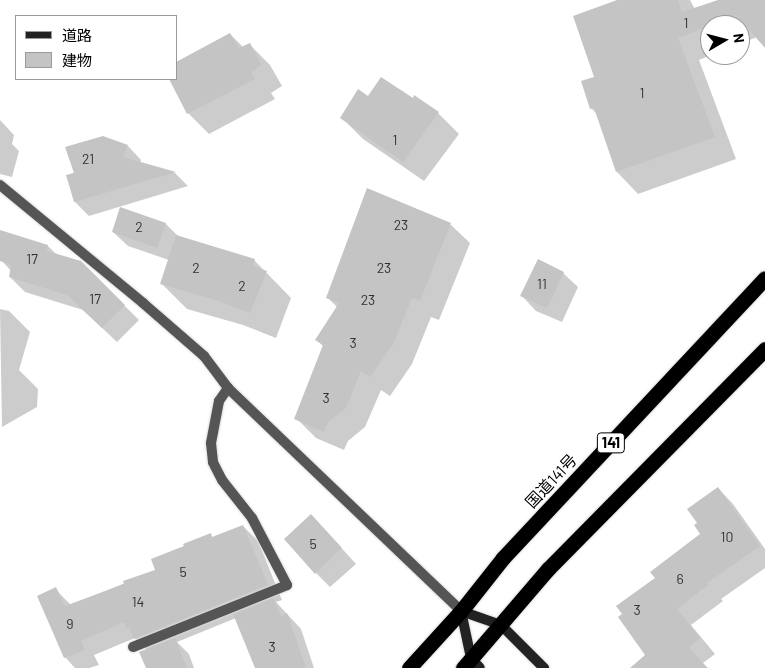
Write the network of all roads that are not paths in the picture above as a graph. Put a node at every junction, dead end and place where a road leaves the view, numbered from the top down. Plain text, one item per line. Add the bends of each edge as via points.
1 (0, 185) edge
2 (765, 278) edge
3 (765, 349) edge
4 (228, 388) junction
5 (461, 611) junction
6 (500, 625) junction
7 (133, 647) dead end
8 (471, 665) edge
9 (409, 668) edge
10 (544, 668) edge

1 - 4 street via 204,356
2 - 5 highway, 国道141号 / 141 via 503,558
3 - 6 highway, 141 via 548,569
4 - 5 street
4 - 7 street via 219,401 211,443 213,462 222,480 252,518 286,585
5 - 6 street
5 - 8 street
5 - 9 highway, 国道141号 / 141
6 - 8 highway, 141
6 - 10 street

